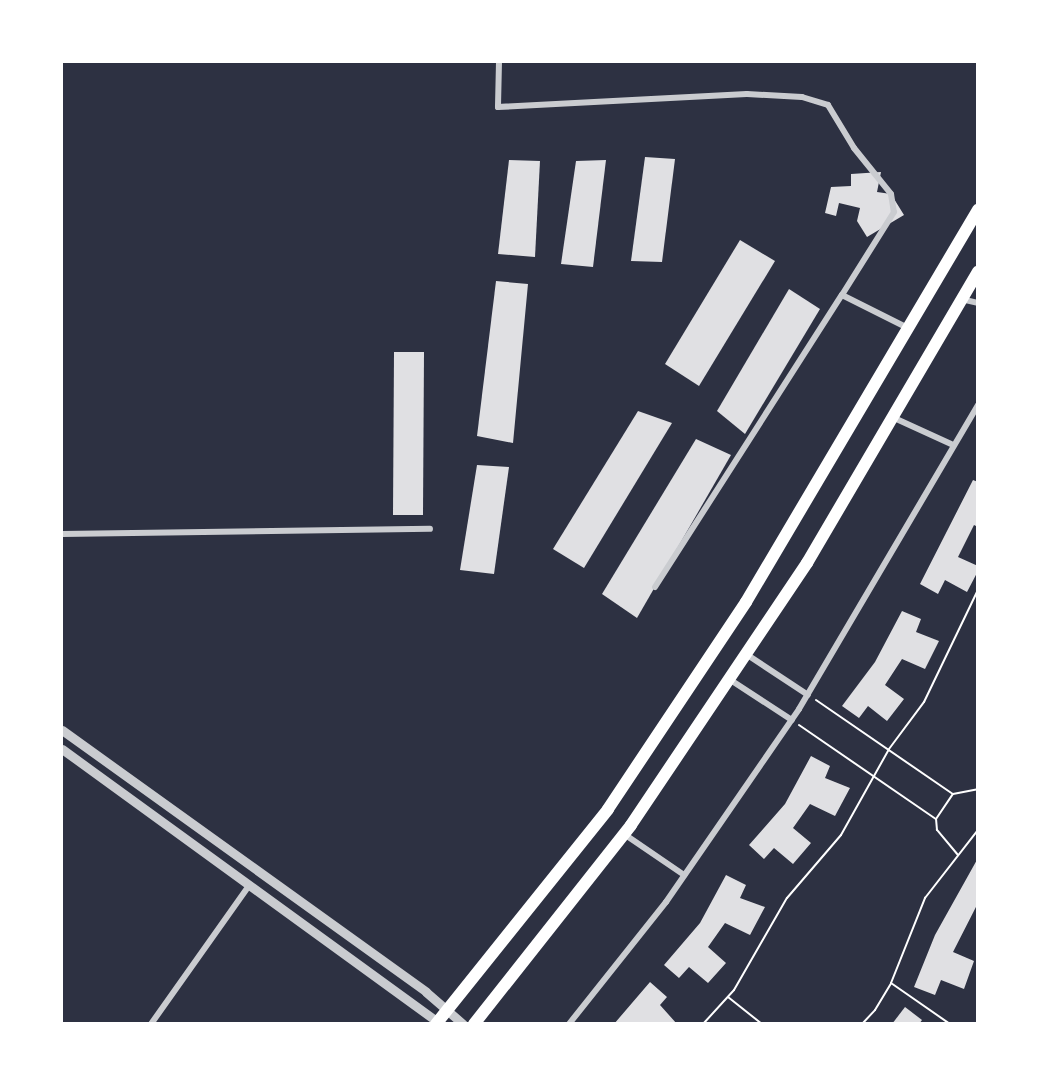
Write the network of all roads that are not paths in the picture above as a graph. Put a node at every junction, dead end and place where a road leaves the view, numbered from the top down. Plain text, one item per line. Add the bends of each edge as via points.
1 (499, 62) edge
2 (978, 209) edge
3 (978, 271) edge
4 (842, 295) junction
5 (961, 299) junction
6 (978, 303) edge
7 (906, 327) junction
8 (978, 405) edge
9 (892, 417) junction
10 (951, 444) junction
11 (430, 530) dead end
12 (62, 534) edge
13 (655, 587) dead end
14 (746, 654) junction
15 (729, 679) junction
16 (808, 695) junction
17 (792, 720) junction
18 (62, 730) edge
19 (62, 748) edge
20 (624, 834) junction
21 (684, 875) junction
22 (250, 884) junction
23 (448, 1010) junction
24 (151, 1023) edge
25 (438, 1023) edge
26 (464, 1023) edge
27 (474, 1023) edge
28 (569, 1023) edge

1 - 4 street via 498,107 747,94 802,97 828,105 854,148 891,194 894,212
2 - 7 main road
3 - 5 main road
4 - 7 street
4 - 13 street
5 - 6 street
5 - 9 main road
7 - 23 main road via 746,602 608,809
8 - 10 street
9 - 10 street
9 - 14 main road via 807,562
10 - 16 street
11 - 12 street
14 - 15 main road
14 - 16 street
15 - 17 street
15 - 20 main road
16 - 17 street
17 - 21 street
18 - 23 street
19 - 22 street
20 - 21 street
20 - 27 main road
21 - 28 street
22 - 24 street
22 - 25 street
23 - 25 main road
23 - 26 street

